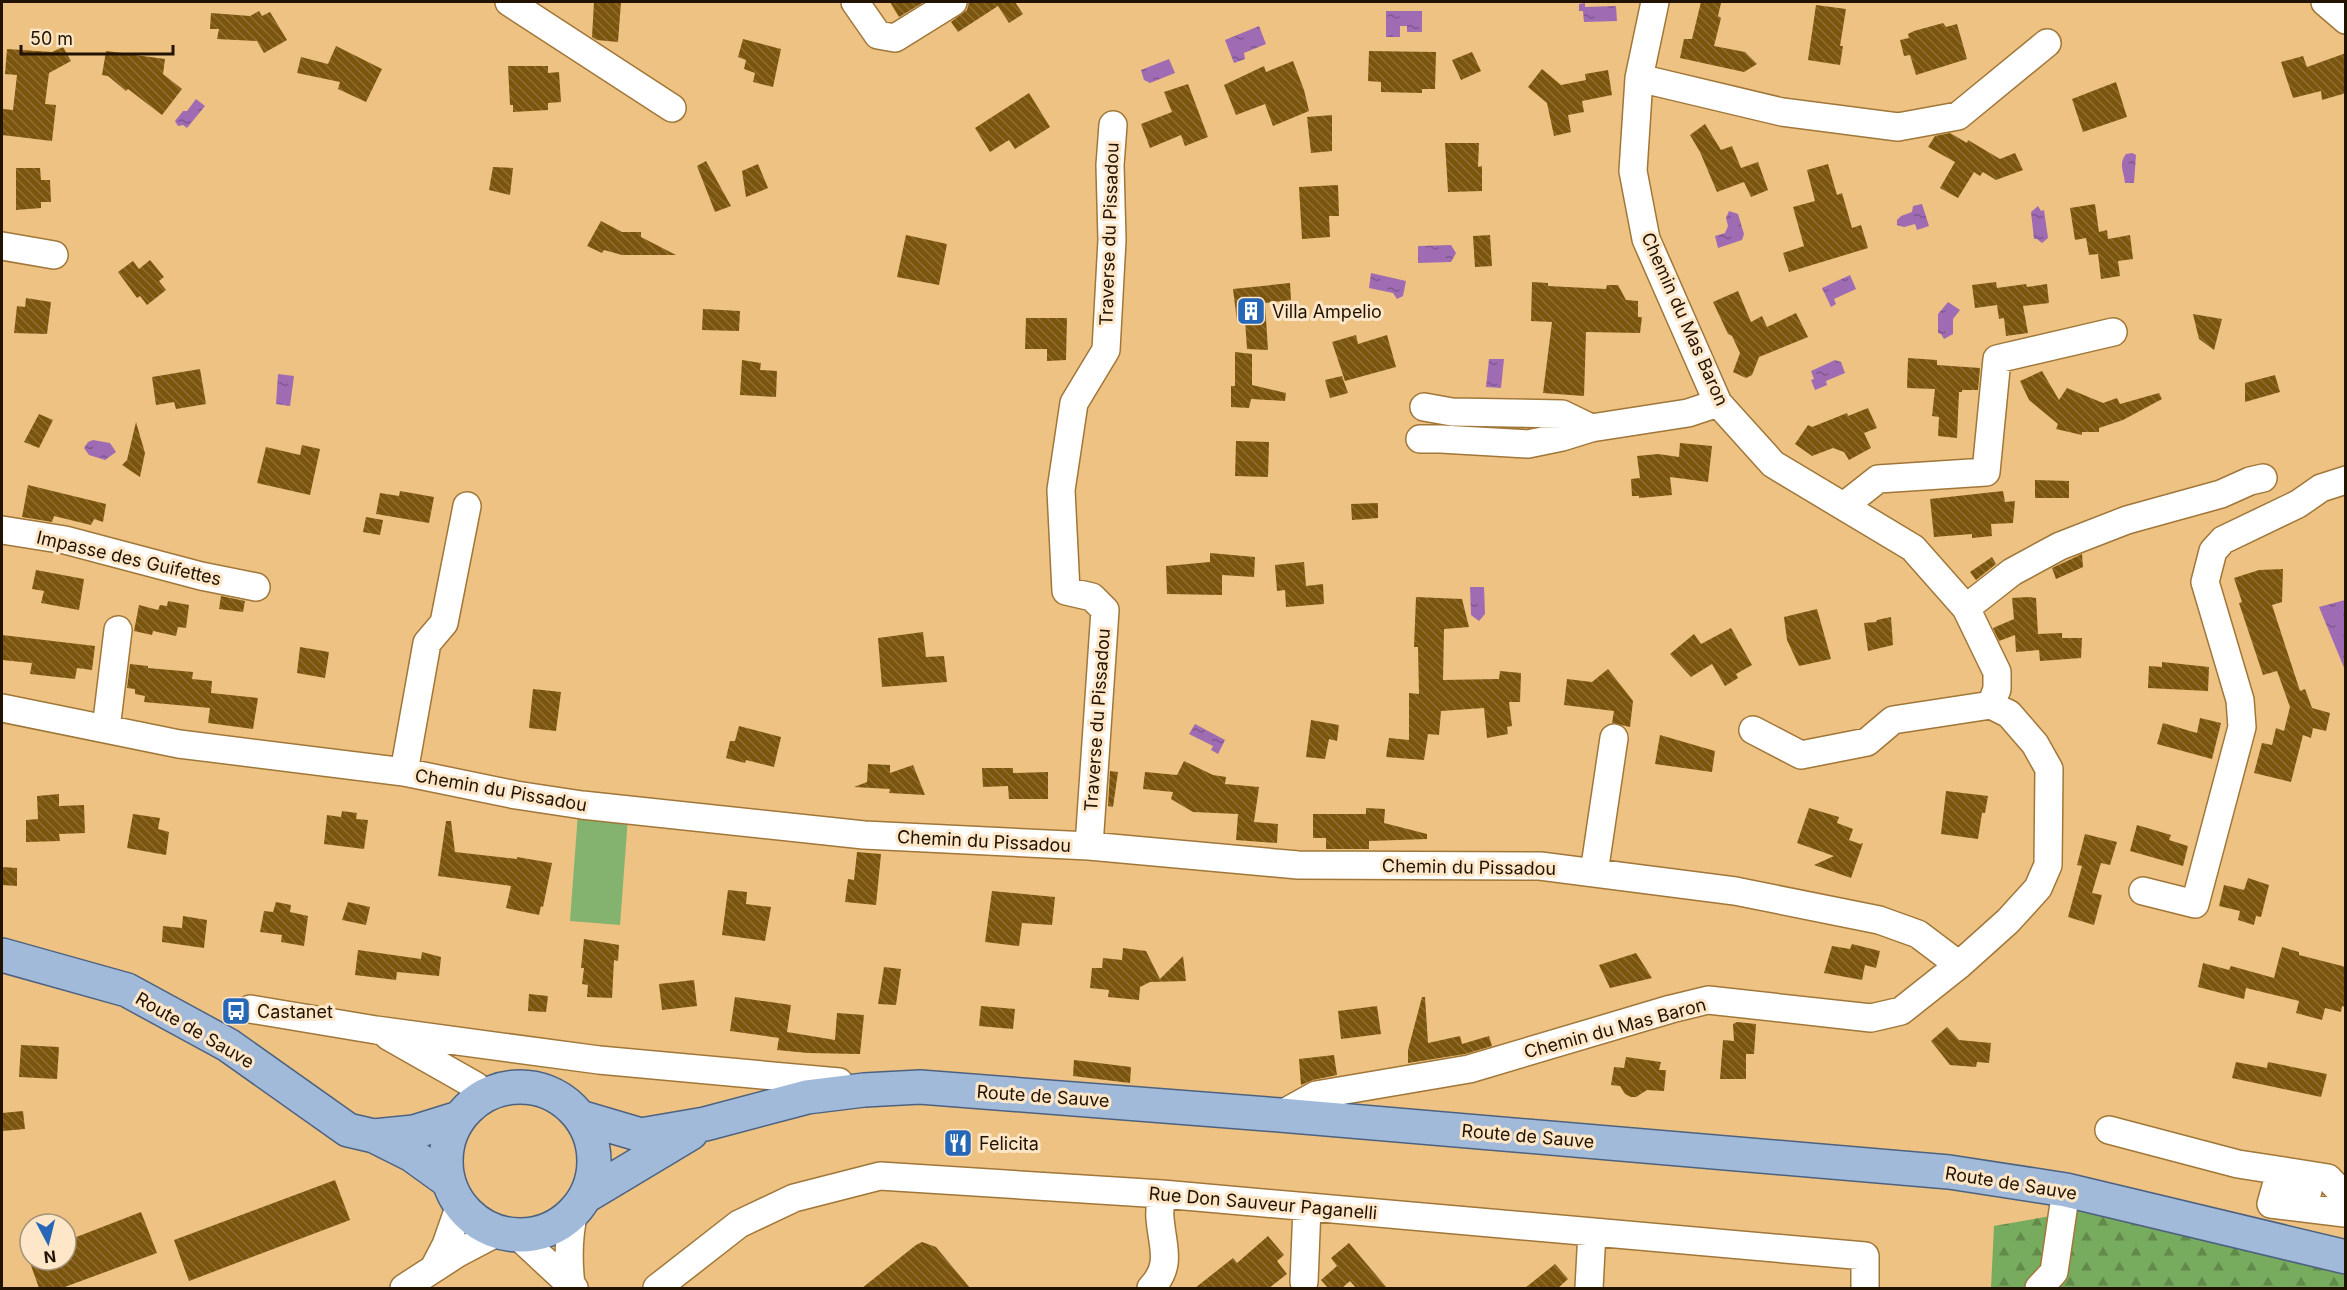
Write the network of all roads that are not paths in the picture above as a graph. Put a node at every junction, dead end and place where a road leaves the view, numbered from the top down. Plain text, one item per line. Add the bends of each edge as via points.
1 (509, 2) edge
2 (855, 2) edge
3 (953, 2) edge
4 (1654, 2) edge
5 (2325, 2) edge
6 (2346, 20) edge
7 (2047, 43) dead end
8 (1639, 78) junction
9 (672, 108) dead end
10 (1113, 125) dead end
11 (2, 246) edge
12 (54, 255) dead end
13 (2113, 332) dead end
14 (1718, 403) junction
15 (1424, 407) dead end
16 (1591, 428) junction
17 (1420, 440) dead end
18 (2263, 478) dead end
19 (2346, 480) edge
20 (467, 506) dead end
21 (1845, 506) junction
22 (2, 530) edge
23 (256, 587) dead end
24 (1966, 608) junction
25 (118, 630) dead end
26 (1991, 705) junction
27 (2, 708) edge
28 (106, 729) junction
29 (1753, 730) dead end
30 (1614, 738) dead end
31 (404, 772) junction
32 (1089, 846) junction
33 (1594, 873) junction
34 (2143, 891) dead end
35 (2, 955) edge
36 (1959, 965) junction
37 (250, 1009) dead end
38 (376, 1030) junction
39 (839, 1082) dead end
40 (485, 1096) junction
41 (1280, 1115) junction
42 (580, 1117) junction
43 (459, 1118) junction
44 (705, 1124) junction
45 (2109, 1130) dead end
46 (374, 1136) junction
47 (2066, 1190) junction
48 (454, 1193) junction
49 (1162, 1194) junction
50 (2345, 1197) edge
51 (580, 1204) junction
52 (1307, 1207) junction
53 (2345, 1213) edge
54 (1592, 1232) junction
55 (507, 1234) junction
56 (2298, 1245) junction
57 (2346, 1257) edge
58 (434, 1268) junction
59 (1301, 1286) edge
60 (572, 1287) edge
61 (405, 1288) edge
62 (657, 1288) edge
63 (1150, 1288) edge
64 (1589, 1288) edge
65 (1865, 1288) edge
66 (2039, 1288) edge

1 - 9 street
2 - 3 street via 878,35 895,38
4 - 8 street, Chemin du Mas Baron
5 - 6 street
7 - 8 street via 1958,116 1898,127 1782,112
8 - 14 street, Chemin du Mas Baron via 1633,171 1646,239
10 - 32 street, Traverse du Pissadou via 1106,350 1074,403 1061,490 1066,591 1092,597 1105,610
11 - 12 street
13 - 21 street via 1997,359 1986,472 1878,479
14 - 16 street via 1688,413
14 - 21 street, Chemin du Mas Baron via 1773,464
15 - 16 street via 1452,412 1562,414
16 - 17 street via 1528,444
18 - 24 street via 2127,520 2060,546 2012,572
19 - 34 street via 2321,488 2298,504 2223,540 2213,551 2205,582 2240,700 2242,727 2195,904
20 - 31 street via 444,623 427,643
21 - 24 street, Chemin du Mas Baron via 1913,548
22 - 23 street, Impasse des Guifettes via 65,540
24 - 26 street, Chemin du Mas Baron via 1997,672 1997,689
25 - 28 street
26 - 29 street via 1893,720 1867,742 1801,755
26 - 36 street, Chemin du Mas Baron via 2009,714 2035,744 2049,769 2048,865 2038,888
27 - 28 street, Chemin du Pissadou
28 - 31 street, Chemin du Pissadou via 179,744
30 - 33 street
31 - 32 street, Chemin du Pissadou via 594,806 864,835
32 - 33 street, Chemin du Pissadou via 1298,865 1540,866
33 - 36 street, Chemin du Pissadou via 1735,891 1879,920 1917,934
35 - 46 main road, Route de Sauve via 127,990 228,1045 348,1130
36 - 41 street, Chemin du Mas Baron via 1901,1011 1871,1018 1708,1000 1468,1069 1316,1095
37 - 38 street
38 - 39 street via 598,1060
38 - 40 street via 476,1086
40 - 42 main road via 519,1086 542,1090 563,1100
40 - 43 main road
41 - 44 main road, Route de Sauve via 920,1087 807,1097
41 - 47 main road, Route de Sauve via 1949,1172
42 - 44 main road, Route de Sauve via 641,1135
42 - 51 main road via 590,1135 594,1155 593,1176
43 - 46 main road, Route de Sauve via 414,1132
43 - 48 main road via 449,1137 445,1159
44 - 51 main road, Route de Sauve
45 - 50 street via 2238,1164 2328,1178
46 - 48 main road, Route de Sauve via 412,1155
47 - 56 main road, Route de Sauve
47 - 66 street via 2054,1272
48 - 55 main road via 477,1221
48 - 58 street via 446,1245
49 - 52 street, Rue Don Sauveur Paganelli
49 - 62 street, Rue Don Sauveur Paganelli via 880,1176 794,1198 739,1224
49 - 63 street via 1160,1216 1166,1257 1158,1281
50 - 53 street via 2276,1186 2271,1204
51 - 55 main road via 557,1225 538,1233
51 - 60 street via 569,1234
52 - 54 street, Rue Don Sauveur Paganelli
52 - 59 street
53 - 56 street
54 - 64 street
54 - 65 street, Rue Don Sauveur Paganelli via 1865,1256
55 - 58 street
55 - 60 street
56 - 57 main road, Route de Sauve
58 - 61 street

